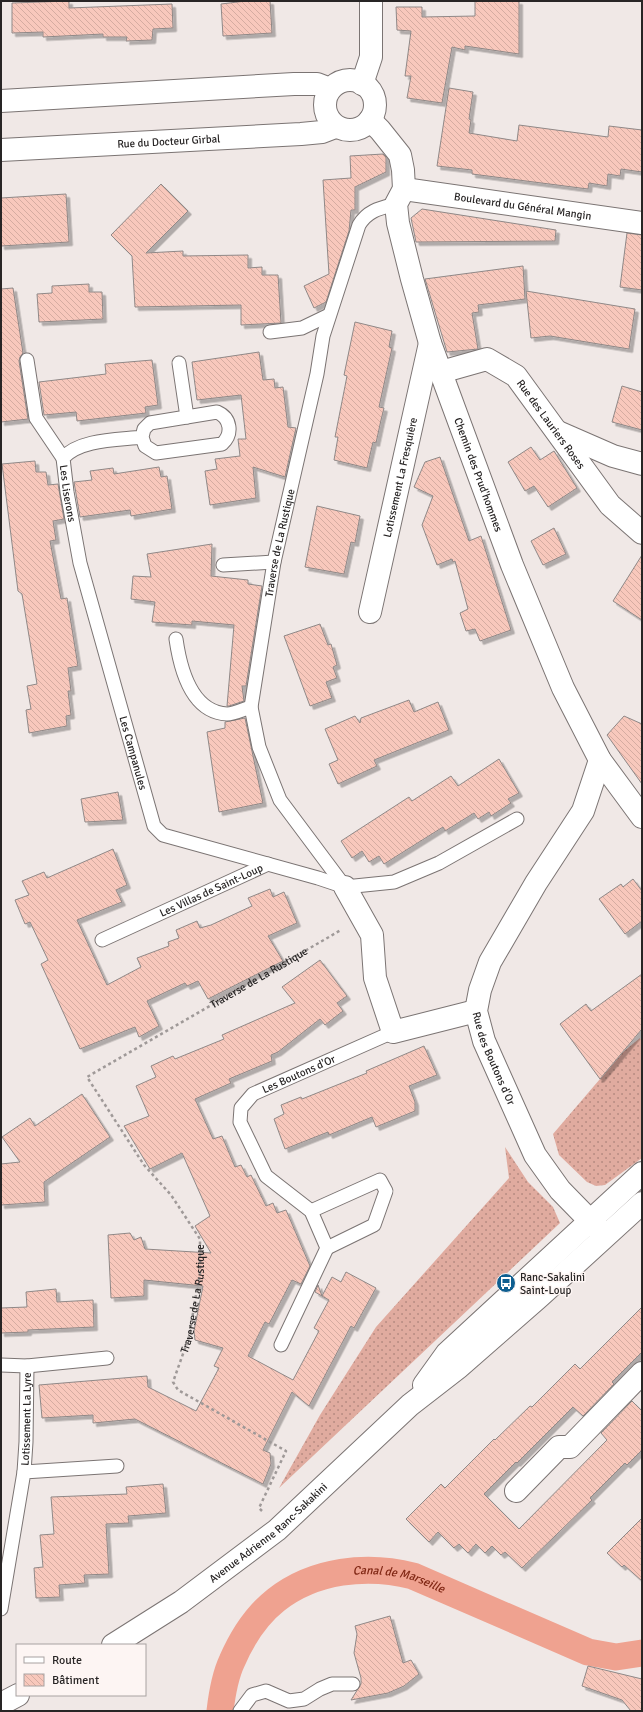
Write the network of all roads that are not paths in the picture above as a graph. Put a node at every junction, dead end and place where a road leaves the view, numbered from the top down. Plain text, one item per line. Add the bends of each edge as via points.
1 (370, 1) edge
2 (362, 84) junction
3 (330, 89) junction
4 (1, 101) edge
5 (370, 120) junction
6 (335, 127) junction
7 (1, 150) edge
8 (400, 196) junction
9 (642, 223) edge
10 (329, 315) junction
11 (270, 332) dead end
12 (430, 343) junction
13 (27, 360) dead end
14 (179, 363) dead end
15 (440, 372) junction
16 (187, 417) junction
17 (557, 432) junction
18 (142, 437) junction
19 (64, 458) junction
20 (642, 464) edge
21 (642, 533) edge
22 (274, 562) junction
23 (80, 563) joint
24 (223, 565) dead end
25 (370, 612) dead end
26 (176, 639) dead end
27 (251, 707) junction
28 (600, 760) junction
29 (642, 816) edge
30 (517, 819) dead end
31 (268, 864) junction
32 (345, 887) junction
33 (102, 940) dead end
34 (476, 1011) junction
35 (392, 1032) junction
36 (642, 1173) edge
37 (642, 1203) edge
38 (311, 1211) junction
39 (590, 1221) junction
40 (605, 1237) junction
41 (327, 1248) junction
42 (281, 1345) dead end
43 (107, 1358) dead end
44 (1, 1365) edge
45 (27, 1366) junction
46 (642, 1373) edge
47 (410, 1405) junction
48 (117, 1466) dead end
49 (24, 1472) junction
50 (516, 1491) dead end
51 (1, 1609) edge
52 (115, 1644) edge
53 (353, 1684) dead end
54 (16, 1696) edge
55 (1, 1704) edge
56 (240, 1711) edge

1 - 2 street via 371,57
2 - 3 street via 345,80
2 - 5 street via 369,89 374,100 374,113
3 - 4 street via 317,84 294,84
3 - 6 street via 324,102 326,116
5 - 6 street, Rue du Docteur Girbal via 364,126 350,131
5 - 8 street, Chemin des Prud'hommes via 400,155 403,170
6 - 7 street, Rue du Docteur Girbal via 322,132 301,134
8 - 9 street, Boulevard du Général Mangin
8 - 10 lane, Traverse de La Rustique via 364,216
8 - 12 street, Chemin des Prud'hommes via 398,223
10 - 11 lane via 302,328
10 - 22 lane, Traverse de La Rustique
12 - 15 street, Chemin des Prud'hommes
12 - 25 street, Lotissement La Fresquière
13 - 19 lane via 36,418
14 - 16 lane
15 - 17 street, Rue des Lauriers Roses via 487,358 516,376
15 - 28 street, Chemin des Prud'hommes via 512,565 563,688
16 - 18 lane via 150,423 144,429
16 - 18 lane via 217,412 224,415 230,433 227,440 222,444 156,453 145,446
17 - 20 street via 613,456
17 - 21 street, Rue des Lauriers Roses via 610,504
18 - 19 lane, Les Liserons via 89,444 69,452
19 - 23 lane, Les Liserons via 67,492
22 - 24 lane
22 - 27 lane, Traverse de La Rustique
23 - 31 lane, Les Campanules via 154,826 163,835
26 - 27 lane via 178,658 192,694 212,709 228,714
27 - 32 lane, Traverse de La Rustique via 259,747 280,800
28 - 29 street, Chemin des Prud'hommes
28 - 34 street, Rue des Boutons d'Or via 583,811 536,883 490,962
30 - 32 lane via 439,863 394,882
31 - 32 lane, Les Villas de Saint-Loup
31 - 33 lane, Les Villas de Saint-Loup
32 - 35 street via 372,935 375,978
34 - 35 street
34 - 39 street, Rue des Boutons d'Or via 484,1041 534,1155 560,1190
35 - 38 lane, Les Boutons d'Or via 253,1094 241,1108 240,1122 266,1176
36 - 39 street, Avenue Adrienne Ranc-Sakakini
37 - 40 street, Avenue Adrienne Ranc-Sakakini
38 - 41 lane, Les Boutons d'Or
38 - 41 lane via 380,1180 386,1191 374,1225
39 - 40 street, Rue des Boutons d'Or
39 - 47 street, Avenue Adrienne Ranc-Sakakini via 447,1353
40 - 47 street, Avenue Adrienne Ranc-Sakakini via 458,1367
41 - 42 lane
43 - 45 lane
44 - 45 lane
45 - 49 lane, Lotissement La Lyre
46 - 50 street via 570,1447 559,1447
47 - 52 street, Avenue Adrienne Ranc-Sakakini via 277,1530 181,1602
48 - 49 lane, Lotissement La Lyre
49 - 51 lane, Lotissement La Lyre
53 - 56 lane via 332,1684 304,1699 289,1701 266,1691 252,1695
54 - 55 street

